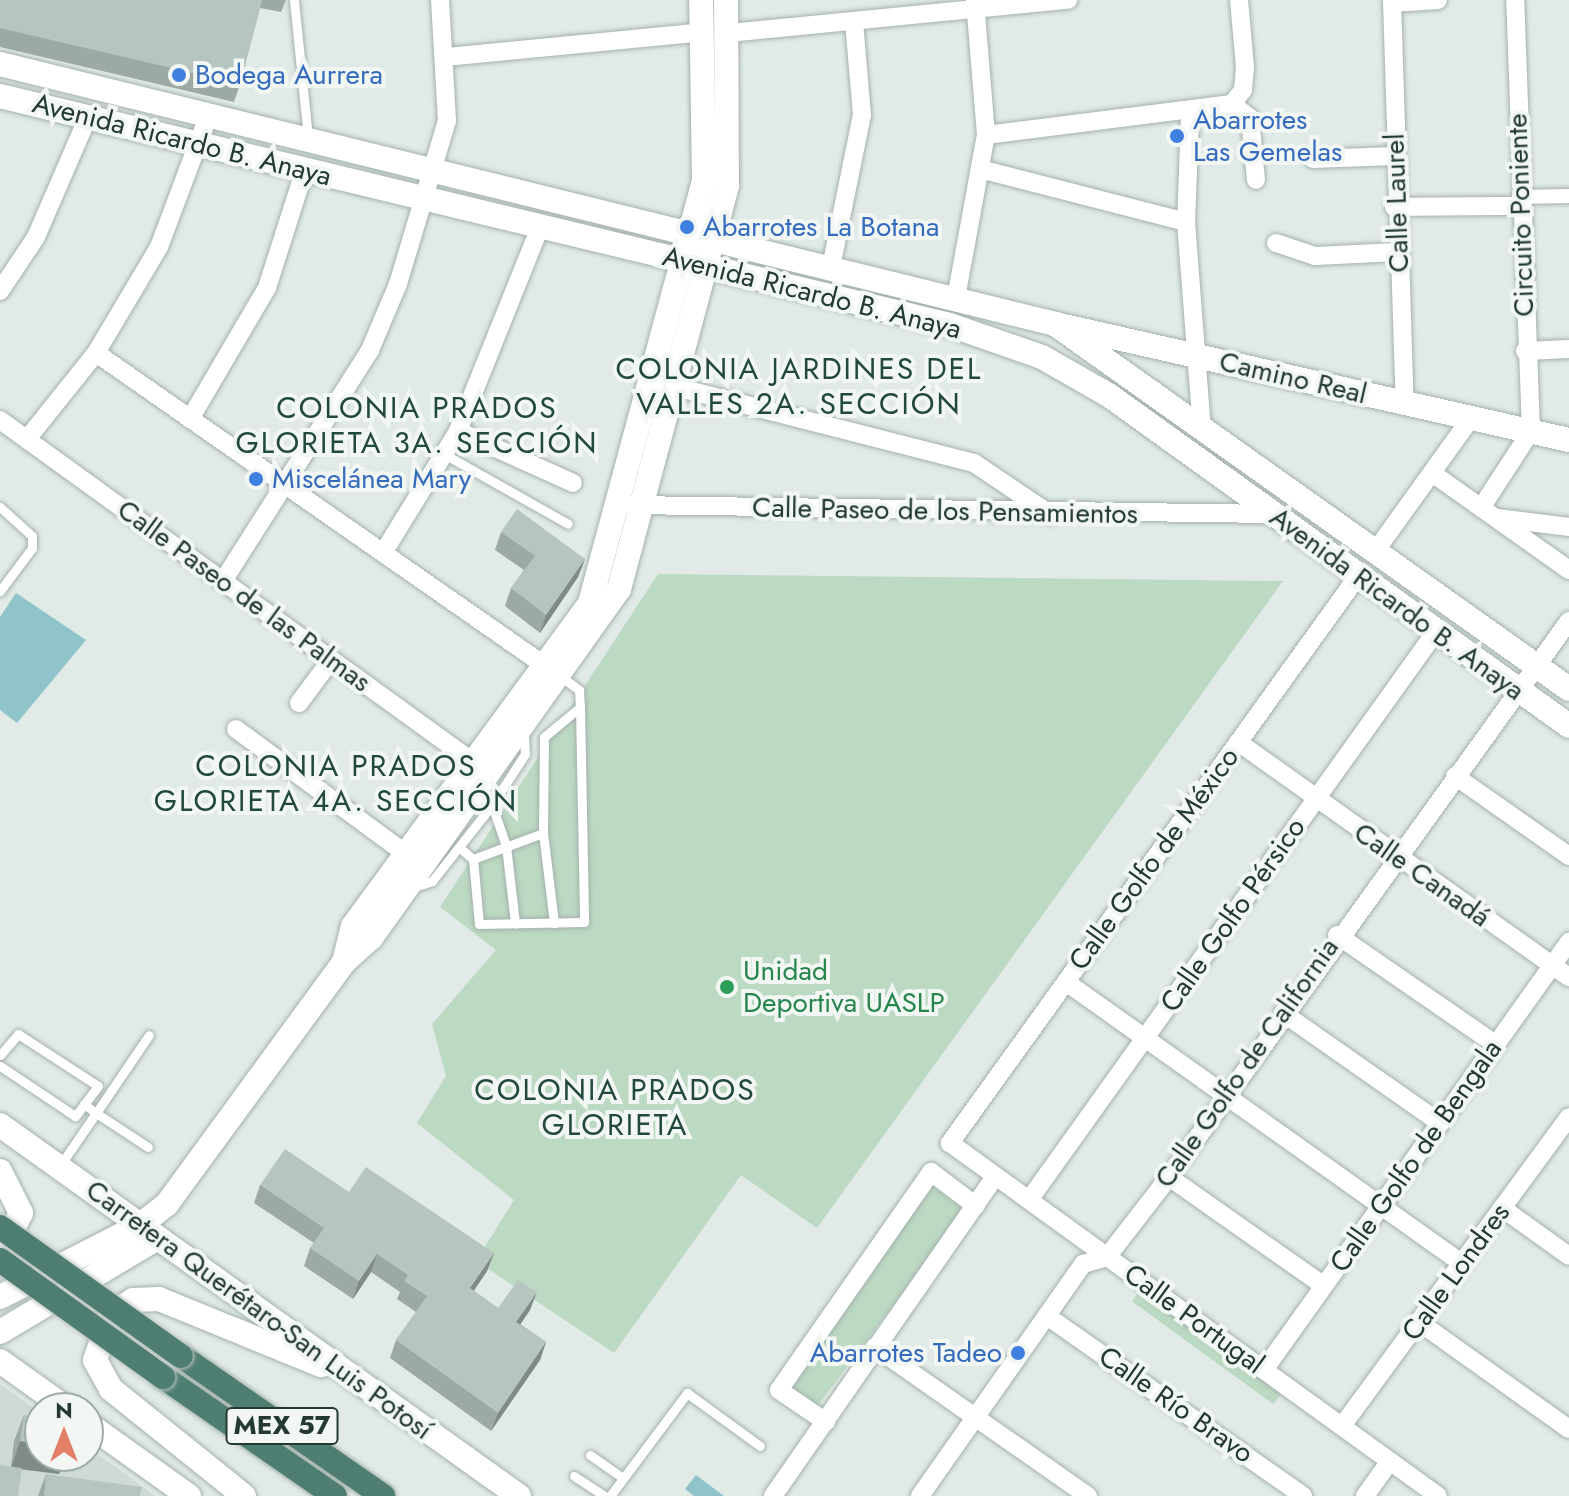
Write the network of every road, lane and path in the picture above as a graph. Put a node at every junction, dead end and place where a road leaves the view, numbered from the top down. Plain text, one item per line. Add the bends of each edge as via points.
1 (294, 0) edge
2 (440, 0) edge
3 (701, 0) edge
4 (726, 0) edge
5 (1068, 0) edge
6 (1239, 0) edge
7 (1438, 0) edge
8 (1515, 0) edge
9 (1392, 2) edge
10 (975, 4) edge
11 (854, 21) junction
12 (704, 32) junction
13 (729, 33) junction
14 (446, 57) junction
15 (0, 64) edge
16 (0, 96) edge
17 (1232, 104) junction
18 (209, 114) junction
19 (1190, 115) junction
20 (88, 117) junction
21 (986, 135) junction
22 (308, 138) junction
23 (201, 144) junction
24 (1394, 156) junction
25 (1313, 159) dead end
26 (434, 168) junction
27 (305, 169) junction
28 (980, 169) junction
29 (1256, 180) dead end
30 (1569, 196) edge
31 (425, 198) junction
32 (1519, 201) junction
33 (1394, 207) junction
34 (1186, 222) junction
35 (540, 227) junction
36 (701, 238) junction
37 (1276, 243) dead end
38 (1398, 252) junction
39 (681, 260) junction
40 (707, 266) junction
41 (831, 267) junction
42 (0, 291) edge
43 (956, 298) junction
44 (1055, 324) junction
45 (1569, 349) edge
46 (1525, 351) junction
47 (96, 353) junction
48 (1197, 356) junction
49 (664, 384) junction
50 (1405, 403) junction
51 (1471, 418) junction
52 (190, 419) junction
53 (0, 420) edge
54 (1202, 428) junction
55 (458, 431) junction
56 (1531, 431) junction
57 (27, 439) junction
58 (1569, 440) edge
59 (444, 454) junction
60 (1432, 473) junction
61 (573, 483) dead end
62 (286, 486) junction
63 (618, 504) junction
64 (644, 506) junction
65 (0, 507) edge
66 (1488, 513) junction
67 (1272, 514) junction
68 (1051, 515) junction
69 (568, 524) dead end
70 (1569, 527) edge
71 (383, 553) junction
72 (1374, 553) junction
73 (1569, 570) edge
74 (1358, 576) junction
75 (223, 581) junction
76 (0, 591) edge
77 (1569, 621) edge
78 (1437, 630) junction
79 (331, 660) junction
80 (1536, 665) junction
81 (552, 671) junction
82 (1569, 689) edge
83 (1516, 690) junction
84 (299, 703) dead end
85 (580, 707) junction
86 (1569, 726) edge
87 (523, 727) junction
88 (236, 729) dead end
89 (1238, 742) junction
90 (480, 767) junction
91 (1455, 776) junction
92 (1314, 798) junction
93 (492, 805) junction
94 (543, 833) junction
95 (506, 846) junction
96 (459, 847) junction
97 (406, 854) junction
98 (1569, 856) edge
99 (1395, 857) junction
100 (473, 859) junction
101 (403, 890) junction
102 (379, 907) junction
103 (515, 923) junction
104 (554, 923) junction
105 (1337, 935) junction
106 (1569, 942) edge
107 (1552, 965) junction
108 (1569, 977) edge
109 (1066, 982) junction
110 (1283, 1013) junction
111 (149, 1035) dead end
112 (1146, 1039) junction
113 (1495, 1044) junction
114 (0, 1055) edge
115 (0, 1066) edge
116 (1225, 1095) junction
117 (84, 1104) junction
118 (96, 1113) junction
119 (1569, 1117) edge
120 (1440, 1123) junction
121 (0, 1125) edge
122 (950, 1143) joint
123 (148, 1147) dead end
124 (59, 1167) junction
125 (0, 1171) edge
126 (995, 1176) junction
127 (1169, 1177) junction
128 (1029, 1200) junction
129 (976, 1206) junction
130 (1381, 1206) junction
131 (1502, 1208) junction
132 (0, 1227) edge
133 (148, 1232) junction
134 (1569, 1256) edge
135 (0, 1257) edge
136 (1107, 1257) junction
137 (1462, 1263) junction
138 (1324, 1286) junction
139 (0, 1297) edge
140 (1047, 1316) junction
141 (1419, 1322) junction
142 (0, 1332) edge
143 (875, 1347) junction
144 (0, 1361) edge
145 (1264, 1370) junction
146 (353, 1377) junction
147 (44, 1392) edge
148 (980, 1419) junction
149 (826, 1422) junction
150 (1342, 1426) junction
151 (1569, 1429) edge
152 (104, 1435) edge
153 (760, 1446) dead end
154 (590, 1455) dead end
155 (1390, 1461) junction
156 (574, 1476) dead end
157 (623, 1478) junction
158 (189, 1496) edge
159 (244, 1496) edge
160 (335, 1496) edge
161 (383, 1496) edge
162 (519, 1496) edge
163 (607, 1496) edge
164 (773, 1496) edge
165 (920, 1496) edge
166 (1088, 1496) edge
167 (1303, 1496) edge
168 (1365, 1496) edge
169 (1438, 1496) edge

1 - 22 lane
2 - 14 street
3 - 12 main road
4 - 13 main road
5 - 10 street
6 - 17 street via 1245,67 1243,90
7 - 9 street
8 - 32 street, Circuito Poniente
9 - 24 street, Calle Laurel
10 - 11 street
10 - 21 street
11 - 13 street
11 - 41 street via 862,115
12 - 14 street
12 - 36 main road
13 - 36 main road via 727,186
14 - 26 street via 447,121
15 - 18 main road, Avenida Ricardo B. Anaya
16 - 20 main road, Avenida Ricardo B. Anaya
17 - 19 street
17 - 29 street via 1250,118
18 - 22 main road, Avenida Ricardo B. Anaya
18 - 23 street
19 - 21 street
19 - 34 street
20 - 23 main road, Avenida Ricardo B. Anaya
20 - 42 street via 36,237
21 - 28 street
22 - 26 main road, Avenida Ricardo B. Anaya
23 - 27 main road, Avenida Ricardo B. Anaya
23 - 47 street via 159,247
24 - 25 street
24 - 33 street, Calle Laurel
26 - 31 street
26 - 36 main road, Avenida Ricardo B. Anaya
27 - 31 main road, Avenida Ricardo B. Anaya
27 - 52 street via 267,288
28 - 34 street
28 - 43 street
30 - 32 street
31 - 35 main road, Avenida Ricardo B. Anaya
31 - 62 street via 370,350
32 - 33 street
32 - 46 street, Circuito Poniente
33 - 38 street, Calle Laurel
34 - 48 street
35 - 39 main road, Avenida Ricardo B. Anaya
35 - 55 street
36 - 39 main road
36 - 40 main road
36 - 41 main road, Avenida Ricardo B. Anaya
37 - 38 street via 1315,256
38 - 50 street, Calle Laurel
39 - 40 main road, Avenida Ricardo B. Anaya
39 - 49 main road
40 - 49 main road
40 - 67 main road, Avenida Ricardo B. Anaya via 950,325 1042,357 1110,396
41 - 43 main road, Avenida Ricardo B. Anaya
43 - 44 main road, Avenida Ricardo B. Anaya
44 - 48 main road, Camino Real
44 - 54 main road, Avenida Ricardo B. Anaya
45 - 46 street
46 - 56 street, Circuito Poniente
47 - 52 street
47 - 57 street
48 - 50 main road, Camino Real
48 - 54 street
49 - 63 main road
49 - 64 main road
49 - 68 street via 974,463
50 - 51 main road, Camino Real
51 - 56 main road, Camino Real
51 - 60 street
52 - 62 street
53 - 57 street, Calle Paseo de las Palmas
54 - 72 main road, Avenida Ricardo B. Anaya
55 - 59 street
55 - 61 street
56 - 58 main road, Camino Real
56 - 66 street
57 - 75 street, Calle Paseo de las Palmas
59 - 69 lane
59 - 71 street
60 - 66 street
60 - 72 street
62 - 71 street
62 - 75 street
63 - 64 street, Calle Paseo de los Pensamientos
63 - 81 main road via 590,603
64 - 68 street, Calle Paseo de los Pensamientos
64 - 81 main road via 619,589
65 - 76 lane via 32,536 32,548
66 - 70 street
66 - 73 street
67 - 68 street, Calle Paseo de los Pensamientos
67 - 74 main road, Avenida Ricardo B. Anaya
71 - 81 street
72 - 80 main road, Avenida Ricardo B. Anaya
74 - 78 main road, Avenida Ricardo B. Anaya
74 - 89 street, Calle Golfo de México
75 - 79 street, Calle Paseo de las Palmas
77 - 80 street, Calle Golfo de California
78 - 83 main road, Avenida Ricardo B. Anaya
78 - 92 street, Calle Golfo Pérsico
79 - 84 street
79 - 90 street, Calle Paseo de las Palmas
80 - 82 main road, Avenida Ricardo B. Anaya
80 - 83 street, Calle Golfo de California
81 - 85 lane via 579,690
81 - 87 main road
81 - 90 main road
83 - 86 main road, Avenida Ricardo B. Anaya
83 - 91 street, Calle Golfo de California
85 - 94 lane via 544,737
85 - 104 lane via 584,922
87 - 90 main road
87 - 93 lane via 525,754
88 - 97 street
89 - 92 street, Calle Canadá
89 - 109 street, Calle Golfo de México
90 - 97 main road
90 - 101 main road
91 - 98 street
91 - 99 street, Calle Golfo de California
92 - 99 street, Calle Canadá
92 - 112 street, Calle Golfo Pérsico
93 - 95 lane
93 - 96 lane
94 - 95 lane
94 - 104 lane
95 - 100 lane
95 - 103 lane
96 - 100 lane
96 - 101 lane via 432,881
97 - 102 main road
99 - 105 street, Calle Golfo de California
99 - 107 street, Calle Canadá
100 - 103 lane via 479,924
101 - 102 main road
102 - 133 main road
103 - 104 lane
105 - 110 street, Calle Golfo de California
105 - 113 street
106 - 107 street, Calle Golfo de Bengala
107 - 108 street, Calle Canadá
107 - 113 street, Calle Golfo de Bengala
109 - 112 street
109 - 122 street, Calle Golfo de México
110 - 116 street, Calle Golfo de California
110 - 120 street
111 - 118 lane
112 - 116 street
112 - 128 street, Calle Golfo Pérsico
113 - 120 street, Calle Golfo de Bengala
114 - 117 lane via 18,1034 98,1086
115 - 117 lane via 75,1116
116 - 127 street, Calle Golfo de California
116 - 130 street
117 - 118 lane
118 - 123 lane
118 - 124 lane
119 - 131 street, Calle Londres
120 - 130 street, Calle Golfo de Bengala
121 - 124 main road, Carretera Querétaro-San Luis Potosí
122 - 126 street, Calle Portugal
124 - 133 main road, Carretera Querétaro-San Luis Potosí
125 - 135 main road via 21,1213
126 - 128 street, Calle Portugal
126 - 129 street
127 - 136 street, Calle Golfo de California
127 - 138 street
128 - 136 street, Calle Portugal
129 - 143 street
129 - 149 street via 931,1172 779,1390
130 - 137 street
130 - 138 street, Calle Golfo de Bengala
131 - 134 street
131 - 137 street, Calle Londres
132 - 161 highway, MEX 57, bridge
133 - 139 main road
133 - 142 main road
133 - 146 main road, Carretera Querétaro-San Luis Potosí
135 - 160 highway, MEX 57, bridge
136 - 140 street, Calle Golfo de California via 1083,1264
136 - 145 street, Calle Portugal
137 - 141 street, Calle Londres
138 - 145 street, Calle Golfo de Bengala
140 - 148 street, Calle Golfo de California
140 - 167 street, Calle Río Bravo
141 - 150 street, Calle Londres
141 - 151 street
143 - 148 street
143 - 149 street
144 - 147 main road
145 - 150 street, Calle Portugal
146 - 159 main road via 159,1299 133,1300 111,1314 95,1360 111,1389
146 - 162 main road, Carretera Querétaro-San Luis Potosí
148 - 165 street, Calle Golfo de California
148 - 166 street
149 - 164 street
150 - 155 street, Calle Portugal
152 - 158 main road
153 - 157 lane via 687,1393
154 - 157 lane
155 - 168 street
155 - 169 street, Calle Portugal
156 - 163 lane
157 - 163 lane

